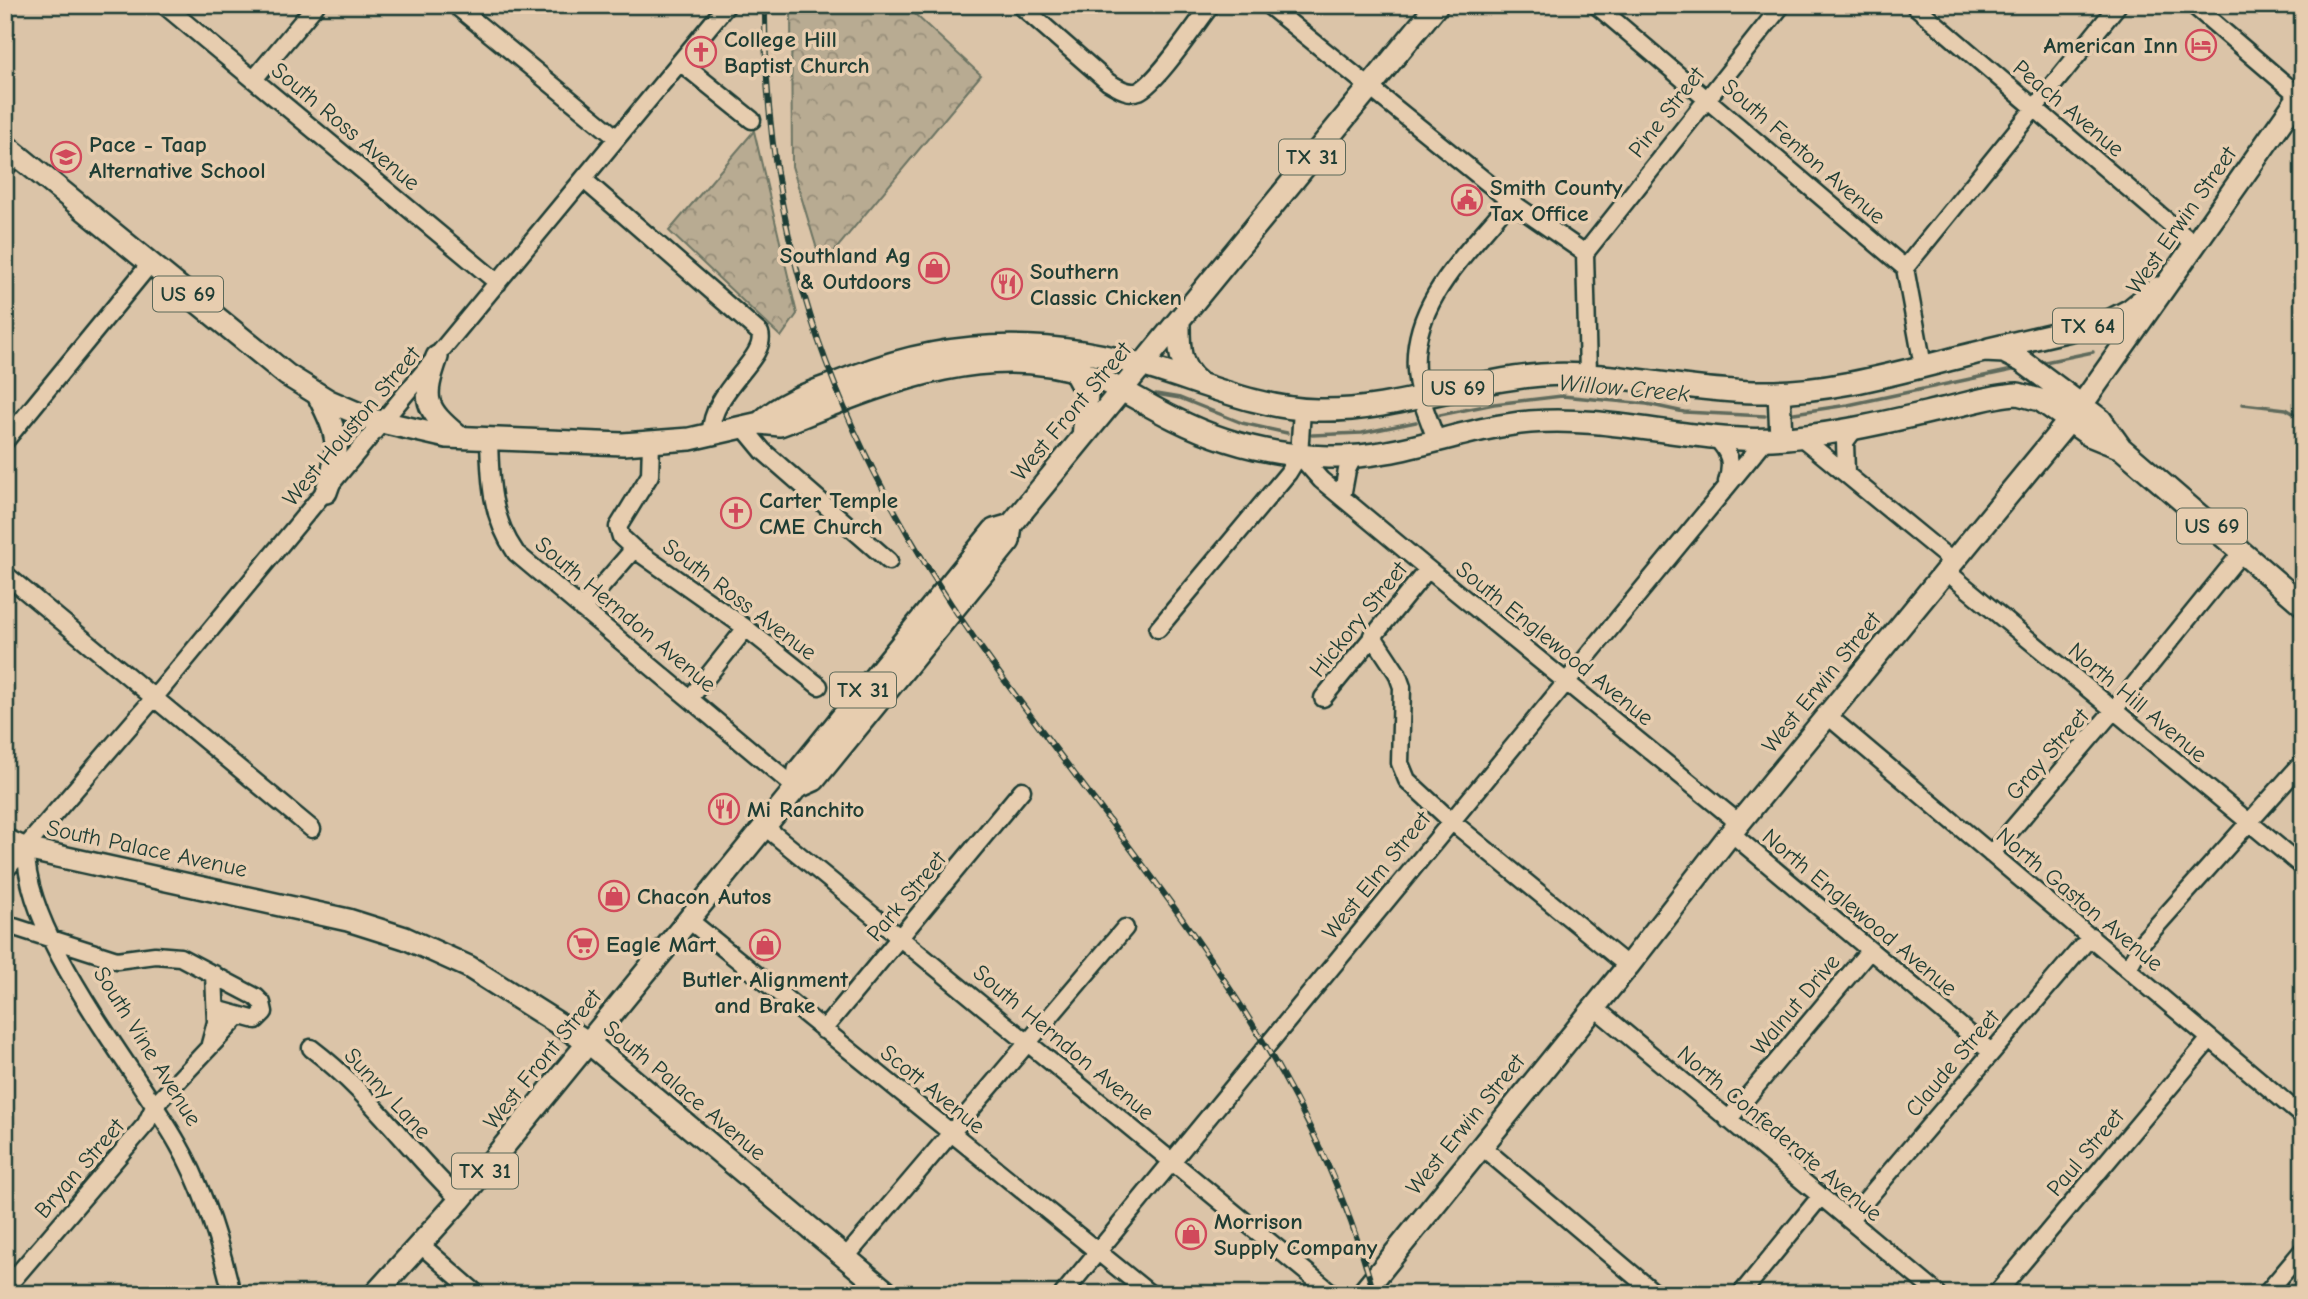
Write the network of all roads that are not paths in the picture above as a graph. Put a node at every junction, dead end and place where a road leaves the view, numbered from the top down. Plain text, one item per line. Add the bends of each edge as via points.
1 (164, 5) edge
2 (316, 5) edge
3 (455, 5) edge
4 (727, 5) edge
5 (1020, 5) edge
6 (1210, 5) edge
7 (1268, 5) edge
8 (1437, 5) edge
9 (1596, 5) edge
10 (1782, 5) edge
11 (1914, 5) edge
12 (2118, 5) edge
13 (2193, 5) edge
14 (680, 62) junction
15 (254, 79) junction
16 (1370, 86) junction
17 (2301, 94) edge
18 (1706, 97) junction
19 (2034, 108) junction
20 (752, 120) dead end
21 (617, 138) junction
22 (9, 156) edge
23 (583, 179) junction
24 (1510, 201) junction
25 (2195, 245) junction
26 (1585, 253) junction
27 (150, 264) junction
28 (1905, 268) junction
29 (2177, 271) junction
30 (498, 283) junction
31 (1179, 322) junction
32 (1984, 351) junction
33 (437, 357) junction
34 (1144, 365) junction
35 (1923, 366) junction
36 (1074, 370) junction
37 (1588, 374) junction
38 (1200, 383) junction
39 (1123, 391) junction
40 (1779, 392) junction
41 (318, 395) junction
42 (2032, 396) junction
43 (1422, 397) junction
44 (1302, 410) junction
45 (2075, 412) junction
46 (383, 423) junction
47 (752, 425) junction
48 (1855, 428) junction
49 (711, 435) junction
50 (1083, 437) junction
51 (458, 438) junction
52 (1716, 438) junction
53 (1782, 438) junction
54 (489, 439) junction
55 (5, 441) edge
56 (1437, 442) junction
57 (651, 443) junction
58 (1299, 455) junction
59 (1354, 456) junction
60 (2035, 462) junction
61 (1846, 473) junction
62 (1725, 486) junction
63 (326, 492) junction
64 (1342, 497) junction
65 (634, 549) junction
66 (2242, 552) junction
67 (889, 561) dead end
68 (1950, 566) junction
69 (1428, 569) junction
70 (5, 574) edge
71 (2303, 605) edge
72 (582, 609) junction
73 (747, 628) junction
74 (1158, 629) dead end
75 (1372, 635) junction
76 (1565, 680) junction
77 (819, 686) dead end
78 (691, 697) junction
79 (155, 698) junction
80 (1322, 698) dead end
81 (2113, 711) junction
82 (1828, 716) junction
83 (2303, 762) edge
84 (796, 788) junction
85 (1022, 790) dead end
86 (1450, 820) junction
87 (2249, 824) junction
88 (764, 826) junction
89 (1735, 828) junction
90 (312, 829) dead end
91 (5, 840) edge
92 (26, 849) junction
93 (1991, 854) junction
94 (2303, 867) edge
95 (5, 872) edge
96 (689, 920) junction
97 (5, 924) edge
98 (1125, 928) dead end
99 (2091, 936) junction
100 (902, 938) junction
101 (53, 940) junction
102 (1870, 950) junction
103 (1628, 967) junction
104 (2128, 968) junction
105 (214, 974) junction
106 (1594, 1007) junction
107 (216, 1009) junction
108 (238, 1017) junction
109 (823, 1030) junction
110 (1028, 1041) junction
111 (2209, 1041) junction
112 (589, 1043) junction
113 (311, 1048) dead end
114 (208, 1049) junction
115 (1991, 1052) junction
116 (155, 1105) junction
117 (2303, 1117) edge
118 (1728, 1120) junction
119 (951, 1132) junction
120 (1481, 1146) junction
121 (1171, 1160) junction
122 (1820, 1197) junction
123 (460, 1200) junction
124 (1850, 1220) junction
125 (421, 1245) junction
126 (2303, 1250) edge
127 (1099, 1252) junction
128 (845, 1258) junction
129 (5, 1289) edge
130 (232, 1294) edge
131 (375, 1294) edge
132 (477, 1294) edge
133 (889, 1294) edge
134 (1063, 1294) edge
135 (1150, 1294) edge
136 (1334, 1294) edge
137 (1362, 1294) edge
138 (1656, 1294) edge
139 (1741, 1294) edge
140 (1938, 1294) edge
141 (1996, 1294) edge
142 (2266, 1294) edge

1 - 15 street, South Ross Avenue
2 - 15 street
3 - 21 street
4 - 14 street, West Houston Street
5 - 6 street via 1108,82 1137,92 1150,82
7 - 16 street
8 - 16 main road, West Front Street / TX 31
9 - 18 street, South Fenton Avenue
10 - 18 street, Pine Street
11 - 19 street, Peach Avenue
12 - 19 street
13 - 17 street
14 - 20 street
14 - 21 street, West Houston Street
15 - 30 street, South Ross Avenue
16 - 24 street
16 - 31 main road, West Front Street / TX 31
17 - 25 main road, West Erwin Street / TX 64
18 - 26 street, Pine Street
18 - 28 street, South Fenton Avenue
19 - 25 street, Peach Avenue
19 - 28 street
21 - 23 street, West Houston Street
22 - 27 main road, US 69
23 - 30 street, West Houston Street
23 - 49 street via 754,327 762,339 758,352 720,397
24 - 26 street
24 - 43 street via 1423,315 1416,344
25 - 29 main road, West Erwin Street / TX 64
26 - 37 street
27 - 41 main road, US 69
27 - 55 street
28 - 35 street
29 - 32 main road, TX 64 via 2130,310 2109,321
29 - 45 main road, West Erwin Street / TX 64
30 - 33 street, West Houston Street
31 - 34 main road, West Front Street / TX 31
31 - 38 main road via 1183,365
32 - 35 main road, US 69
32 - 45 main road, US 69 via 2013,356
33 - 46 street, West Houston Street
33 - 51 main road via 427,400 437,419
34 - 38 main road, US 69
34 - 39 main road, West Front Street / TX 31
34 - 47 main road, US 69 via 1086,351 1038,346 945,350 868,371 775,408
35 - 40 main road, US 69
36 - 39 main road, US 69
36 - 47 main road, US 69 via 1004,363 945,369 884,384 780,425
36 - 50 main road via 1087,395
37 - 40 main road, US 69 via 1715,391
37 - 43 main road, US 69 via 1517,377
38 - 44 main road, US 69
39 - 50 main road, West Front Street / TX 31
39 - 58 main road, US 69 via 1214,436 1256,449
40 - 53 main road
41 - 46 main road, US 69
41 - 63 main road via 338,438
42 - 45 main road, US 69
42 - 48 main road, US 69 via 2013,394
42 - 60 main road via 2046,424
43 - 44 main road, US 69 via 1360,409
43 - 56 street
44 - 58 street
45 - 60 main road, West Erwin Street
45 - 66 main road, US 69 via 2101,420 2121,448
46 - 51 main road, US 69
46 - 63 street, West Houston Street
47 - 49 main road, US 69
47 - 67 street via 763,451
48 - 53 main road, US 69
48 - 61 street via 1845,443
49 - 57 main road, US 69
50 - 84 main road, West Front Street / TX 31 via 1011,525 994,530 799,770
51 - 54 main road, US 69
52 - 53 main road, US 69
52 - 56 main road, US 69 via 1602,422 1554,421 1503,426
52 - 62 street via 1731,461
53 - 61 street, North Hill Avenue
53 - 62 street, West Elm Street
54 - 57 main road, US 69
54 - 72 street, South Herndon Avenue via 491,493 505,534 521,558
56 - 59 main road, US 69
57 - 65 street via 650,475 618,527
58 - 59 main road, US 69
58 - 64 street, South Englewood Avenue
58 - 74 street
59 - 64 street
60 - 68 main road, West Erwin Street
61 - 68 street, North Hill Avenue
62 - 76 street, West Elm Street
63 - 79 street, West Houston Street
64 - 69 street, South Englewood Avenue
65 - 72 street
65 - 73 street, South Ross Avenue
66 - 71 main road, US 69
66 - 81 street, Gray Street
68 - 81 street, North Hill Avenue
68 - 82 main road, West Erwin Street
69 - 75 street, Hickory Street
69 - 76 street, South Englewood Avenue
70 - 79 street
72 - 78 street, South Herndon Avenue
73 - 77 street, South Ross Avenue
73 - 78 street
75 - 80 street, Hickory Street
75 - 86 street via 1402,687 1402,772
76 - 86 street, West Elm Street
76 - 89 street, South Englewood Avenue
78 - 84 street, South Herndon Avenue
79 - 90 street
79 - 92 street, West Houston Street
81 - 87 street, North Hill Avenue
81 - 93 street, Gray Street
82 - 89 main road, West Erwin Street
82 - 93 street, North Gaston Avenue
83 - 87 street
84 - 88 main road, West Front Street / TX 31
85 - 100 street, Park Street
86 - 103 street
86 - 121 street, West Elm Street
87 - 94 street, North Hill Avenue
87 - 104 street via 2143,941
88 - 96 main road, West Front Street / TX 31
88 - 100 street, South Herndon Avenue
89 - 102 street, North Englewood Avenue
89 - 103 main road, West Erwin Street
91 - 92 main road
92 - 95 street, West Houston Street
92 - 101 street, South Vine Avenue via 27,878
92 - 112 main road, South Palace Avenue via 383,930 479,972
93 - 99 street, North Gaston Avenue
96 - 109 street, Scott Avenue
96 - 112 main road, West Front Street / TX 31
97 - 101 street
98 - 110 street
99 - 104 street, North Gaston Avenue
99 - 115 street, Claude Street
100 - 109 street, Park Street
100 - 110 street, South Herndon Avenue
101 - 105 street via 117,960 164,954 180,957
101 - 116 street, South Vine Avenue via 99,1022
102 - 115 street, North Englewood Avenue
102 - 118 street, Walnut Drive
103 - 106 main road, West Erwin Street
104 - 111 street, North Gaston Avenue
105 - 107 street
105 - 108 street via 262,1003 264,1012 256,1020
106 - 118 street, North Confederate Avenue
106 - 120 main road, West Erwin Street
107 - 108 street
107 - 114 street
108 - 114 street, Bryan Street
109 - 119 street, Scott Avenue
110 - 119 street
110 - 121 street, South Herndon Avenue
111 - 117 street, North Gaston Avenue
111 - 141 street, Paul Street
112 - 123 main road, West Front Street / TX 31
112 - 128 main road, South Palace Avenue
113 - 123 street, Sunny Lane via 341,1071 410,1151
114 - 116 street, Bryan Street
115 - 124 street, Claude Street
116 - 129 street, Bryan Street via 146,1124
116 - 130 street, South Vine Avenue via 193,1174
118 - 122 street, North Confederate Avenue
119 - 127 street, Scott Avenue
119 - 128 street
120 - 137 main road, West Erwin Street
120 - 138 street
121 - 127 street, West Elm Street
121 - 136 street, South Herndon Avenue
122 - 124 street, North Confederate Avenue
122 - 139 street
123 - 125 main road, West Front Street / TX 31
124 - 140 street, North Confederate Avenue
125 - 131 main road, West Front Street / TX 31
125 - 132 street
126 - 142 street
127 - 134 street, West Elm Street
127 - 135 street, Scott Avenue
128 - 133 main road, South Palace Avenue

